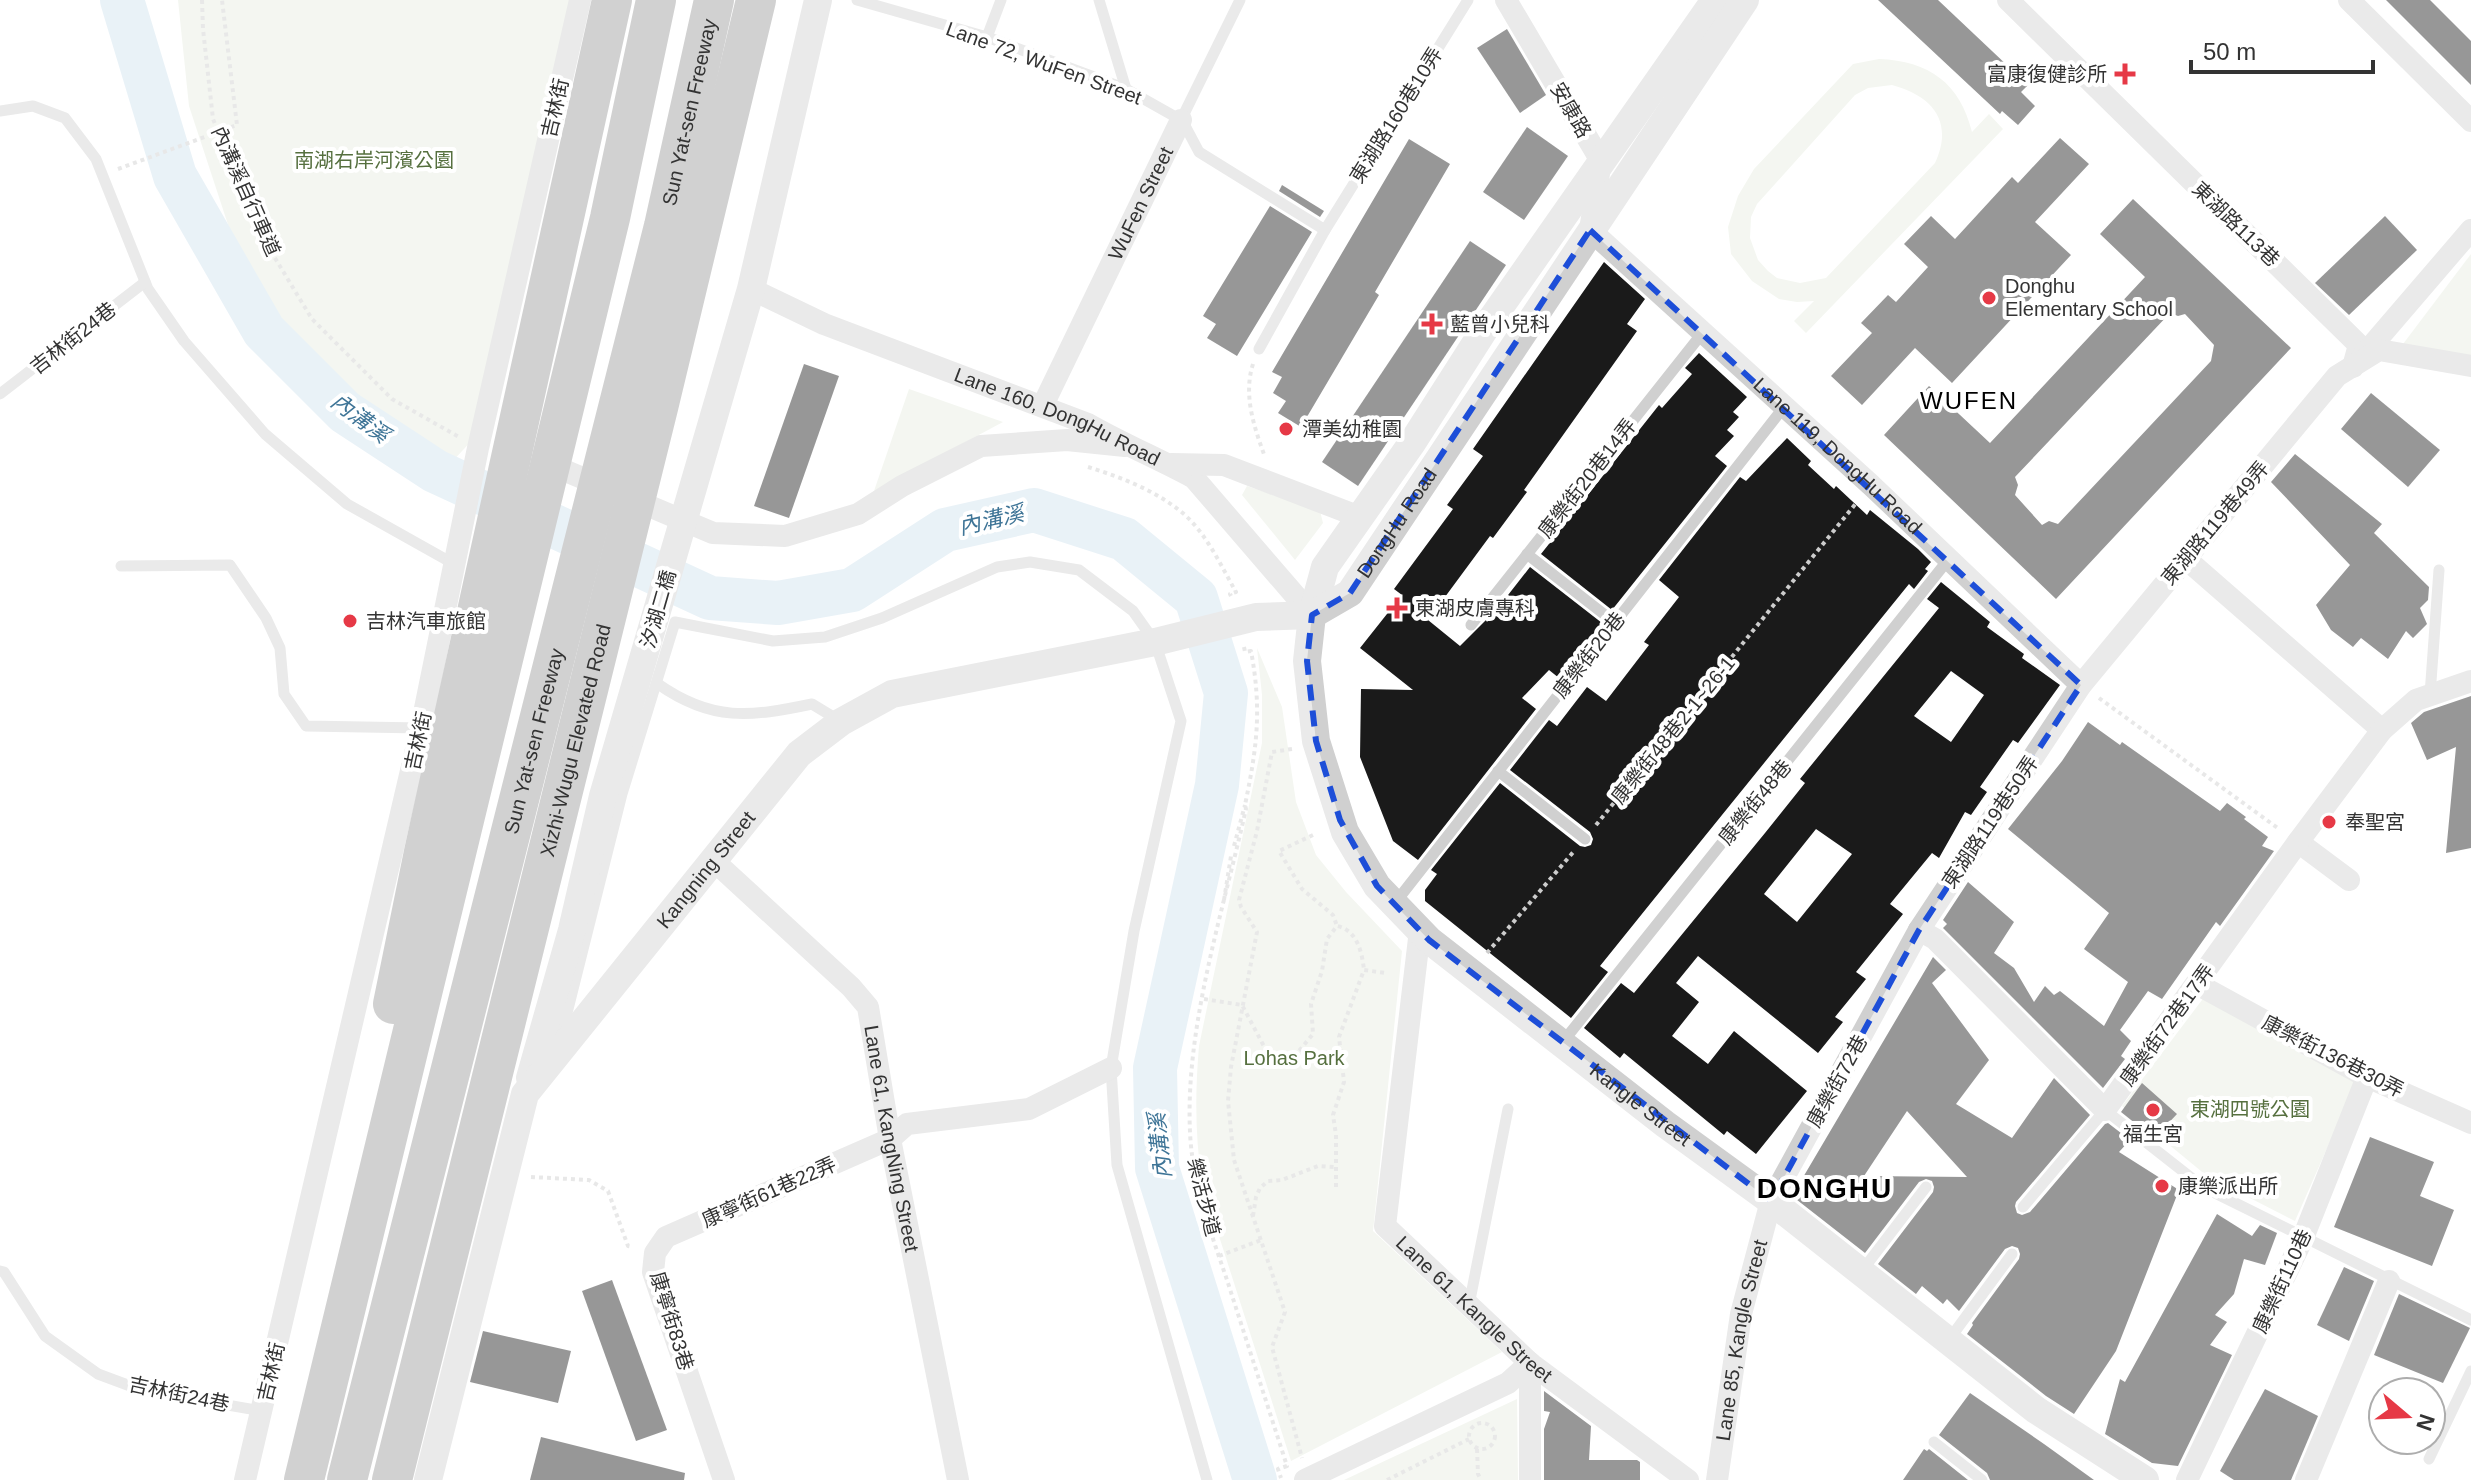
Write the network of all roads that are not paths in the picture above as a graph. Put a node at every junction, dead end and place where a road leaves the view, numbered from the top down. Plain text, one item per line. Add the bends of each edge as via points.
1 (580, 0) edge
2 (612, 0) edge
3 (656, 0) edge
4 (714, 0) edge
5 (756, 0) edge
6 (818, 0) edge
7 (857, 0) edge
8 (1001, 0) edge
9 (1099, 0) edge
10 (1240, 0) edge
11 (1468, 0) edge
12 (1506, 0) edge
13 (1715, 0) edge
14 (1745, 0) edge
15 (2008, 0) edge
16 (2349, 0) edge
17 (987, 37) junction
18 (1126, 89) junction
19 (0, 111) edge
20 (1181, 120) junction
21 (2471, 121) edge
22 (1601, 161) junction
23 (1325, 230) junction
24 (1590, 230) junction
25 (2471, 230) edge
26 (145, 282) junction
27 (751, 289) junction
28 (1704, 331) junction
29 (1259, 349) road end
30 (2471, 366) edge
31 (2353, 367) junction
32 (0, 394) edge
33 (1043, 405) junction
34 (1784, 407) junction
35 (475, 444) junction
36 (1125, 446) junction
37 (1169, 464) junction
38 (676, 516) junction
39 (1360, 517) junction
40 (1527, 554) junction
41 (2186, 559) junction
42 (1948, 560) junction
43 (454, 564) junction
44 (121, 566) dead end
45 (2439, 570) dead end
46 (1312, 615) junction
47 (1614, 622) junction
48 (1471, 625) dead end
49 (1166, 640) junction
50 (2471, 681) edge
51 (658, 684) junction
52 (2081, 685) junction
53 (2430, 695) junction
54 (841, 722) junction
55 (421, 728) junction
56 (2382, 730) junction
57 (1498, 771) junction
58 (1585, 839) road end
59 (2298, 842) junction
60 (714, 861) junction
61 (2349, 880) dead end
62 (1395, 903) junction
63 (1420, 930) junction
64 (1919, 930) junction
65 (1903, 960) joint
66 (2197, 984) junction
67 (1561, 1044) junction
68 (557, 1053) junction
69 (1111, 1068) junction
70 (2367, 1077) junction
71 (525, 1094) junction
72 (1508, 1109) dead end
73 (2105, 1110) junction
74 (2471, 1123) edge
75 (890, 1139) junction
76 (1926, 1187) dead end
77 (1771, 1201) junction
78 (2023, 1207) dead end
79 (2303, 1238) junction
80 (655, 1253) joint
81 (2012, 1254) dead end
82 (0, 1271) edge
83 (1861, 1273) junction
84 (2389, 1281) junction
85 (1469, 1305) junction
86 (2471, 1320) edge
87 (1948, 1342) junction
88 (1530, 1363) junction
89 (2471, 1371) edge
90 (262, 1411) junction
91 (1934, 1442) dead end
92 (2429, 1459) dead end
93 (245, 1480) edge
94 (297, 1480) edge
95 (304, 1480) edge
96 (347, 1480) edge
97 (392, 1480) edge
98 (428, 1480) edge
99 (724, 1480) edge
100 (958, 1480) edge
101 (1207, 1480) edge
102 (1306, 1480) edge
103 (1530, 1480) edge
104 (1688, 1480) edge
105 (1717, 1480) edge
106 (1982, 1480) edge
107 (2145, 1480) edge
108 (2187, 1480) edge
109 (2306, 1480) edge

1 - 35 street, 吉林街
2 - 94 highway via 424,852
3 - 95 highway via 610,218
4 - 96 highway, Sun Yat-sen Freeway via 660,241
5 - 97 highway, Xizhi-Wugu Elevated Road
6 - 27 street, 汐湖二橋
7 - 17 lane, Lane 72, WuFen Street
8 - 17 lane
9 - 18 lane
10 - 20 lane, WuFen Street
11 - 23 lane, 東湖路160巷10弄
12 - 22 street, 安康路
13 - 22 street, DongHu Road
14 - 24 street, DongHu Road
15 - 31 street, 東湖路113巷 via 2359,345
16 - 21 street
17 - 18 lane, Lane 72, WuFen Street
18 - 20 lane, Lane 72, WuFen Street
19 - 26 lane via 33,106 65,118 96,159
20 - 23 lane via 1199,152
20 - 33 street, WuFen Street
22 - 24 street, 安康路
22 - 39 street, DongHu Road
23 - 29 lane, 東湖路160巷10弄
24 - 28 street, Lane 119, DongHu Road
24 - 46 street, DongHu Road via 1350,593
25 - 31 street
26 - 32 lane, 吉林街24巷
26 - 43 lane via 184,341 265,434 347,504
27 - 33 street, Lane 160, DongHu Road via 824,324
27 - 38 lane via 740,297
27 - 71 street, 汐湖二橋 via 603,796
28 - 34 street, Lane 119, DongHu Road
28 - 40 lane, 康樂街20巷14弄
30 - 31 street via 2379,350
31 - 41 street, 東湖路119巷49弄 via 2337,376
33 - 36 street, Lane 160, DongHu Road
34 - 42 street, Lane 119, DongHu Road
34 - 47 lane, 康樂街20巷
35 - 38 street
35 - 43 street, 吉林街
36 - 37 street, Lane 160, DongHu Road
36 - 38 street via 1067,440 981,446 858,514 785,536 713,533
37 - 39 street via 1224,465
37 - 46 street, Lane 160, DongHu Road via 1194,478 1217,502
39 - 46 street, DongHu Road via 1325,567
40 - 47 lane
40 - 48 lane, 康樂街20巷14弄
41 - 52 street, 東湖路119巷49弄
41 - 56 street
42 - 52 street, Lane 119, DongHu Road
42 - 67 lane, 康樂街48巷
43 - 55 street, 吉林街
44 - 55 lane via 230,565 266,618 280,648 284,694 306,726
45 - 53 lane
46 - 49 street, Kangning Street via 1249,619
46 - 62 street, Kangle Street via 1307,661 1316,741 1345,832 1377,886
47 - 57 lane, 康樂街20巷
49 - 51 lane via 1079,570 1030,562 997,567 825,637 773,641 675,622
49 - 54 street, Kangning Street via 892,694
49 - 69 lane via 1181,721 1134,931
50 - 53 street, 康樂街72巷17弄
51 - 54 lane via 707,710 772,713 812,704
51 - 68 lane via 622,794
52 - 64 street, 東湖路119巷50弄
53 - 56 street, 康樂街72巷17弄 via 2416,700
54 - 60 street, Kangning Street via 799,754
55 - 90 street, 吉林街
56 - 59 street, 康樂街72巷17弄
57 - 58 lane
57 - 62 lane, 康樂街20巷
59 - 61 street
59 - 66 street, 康樂街72巷17弄
60 - 68 street, Kangning Street
60 - 75 street, Lane 61, KangNing Street via 868,1007
62 - 63 street, Kangle Street
63 - 67 street, Kangle Street
63 - 85 street, Lane 61, Kangle Street via 1385,1226
64 - 65 street, 東湖路119巷50弄
64 - 73 street via 1935,939
65 - 77 street, 康樂街72巷
66 - 70 street, 康樂街136巷30弄
66 - 73 street, 康樂街72巷17弄
67 - 77 street, Kangle Street
68 - 71 street, Kangning Street
69 - 75 street, 康寧街61巷22弄 via 1029,1109 907,1124
69 - 101 lane via 1117,1165
70 - 74 street, 康樂街136巷30弄
70 - 79 street, 康樂街110巷
71 - 98 street, Kangning Street
72 - 85 lane
73 - 78 lane
73 - 79 lane via 2203,1187
75 - 80 street, 康寧街61巷22弄 via 666,1237
75 - 100 street, Lane 61, KangNing Street
76 - 83 lane
77 - 83 street, Kangle Street
77 - 105 street, Lane 85, Kangle Street via 1741,1314
79 - 84 lane
79 - 108 street, 康樂街110巷
80 - 99 street, 康寧街83巷 via 653,1272
81 - 87 lane
82 - 90 lane, 吉林街24巷 via 45,1336 98,1374 141,1390
83 - 87 street, Kangle Street
84 - 86 lane
84 - 109 street
85 - 88 street, Lane 61, Kangle Street
87 - 107 street, Kangle Street via 2036,1410
88 - 102 street via 1508,1383
88 - 103 street
88 - 104 street, Lane 61, Kangle Street
89 - 92 lane
90 - 93 street, 吉林街
91 - 106 lane

